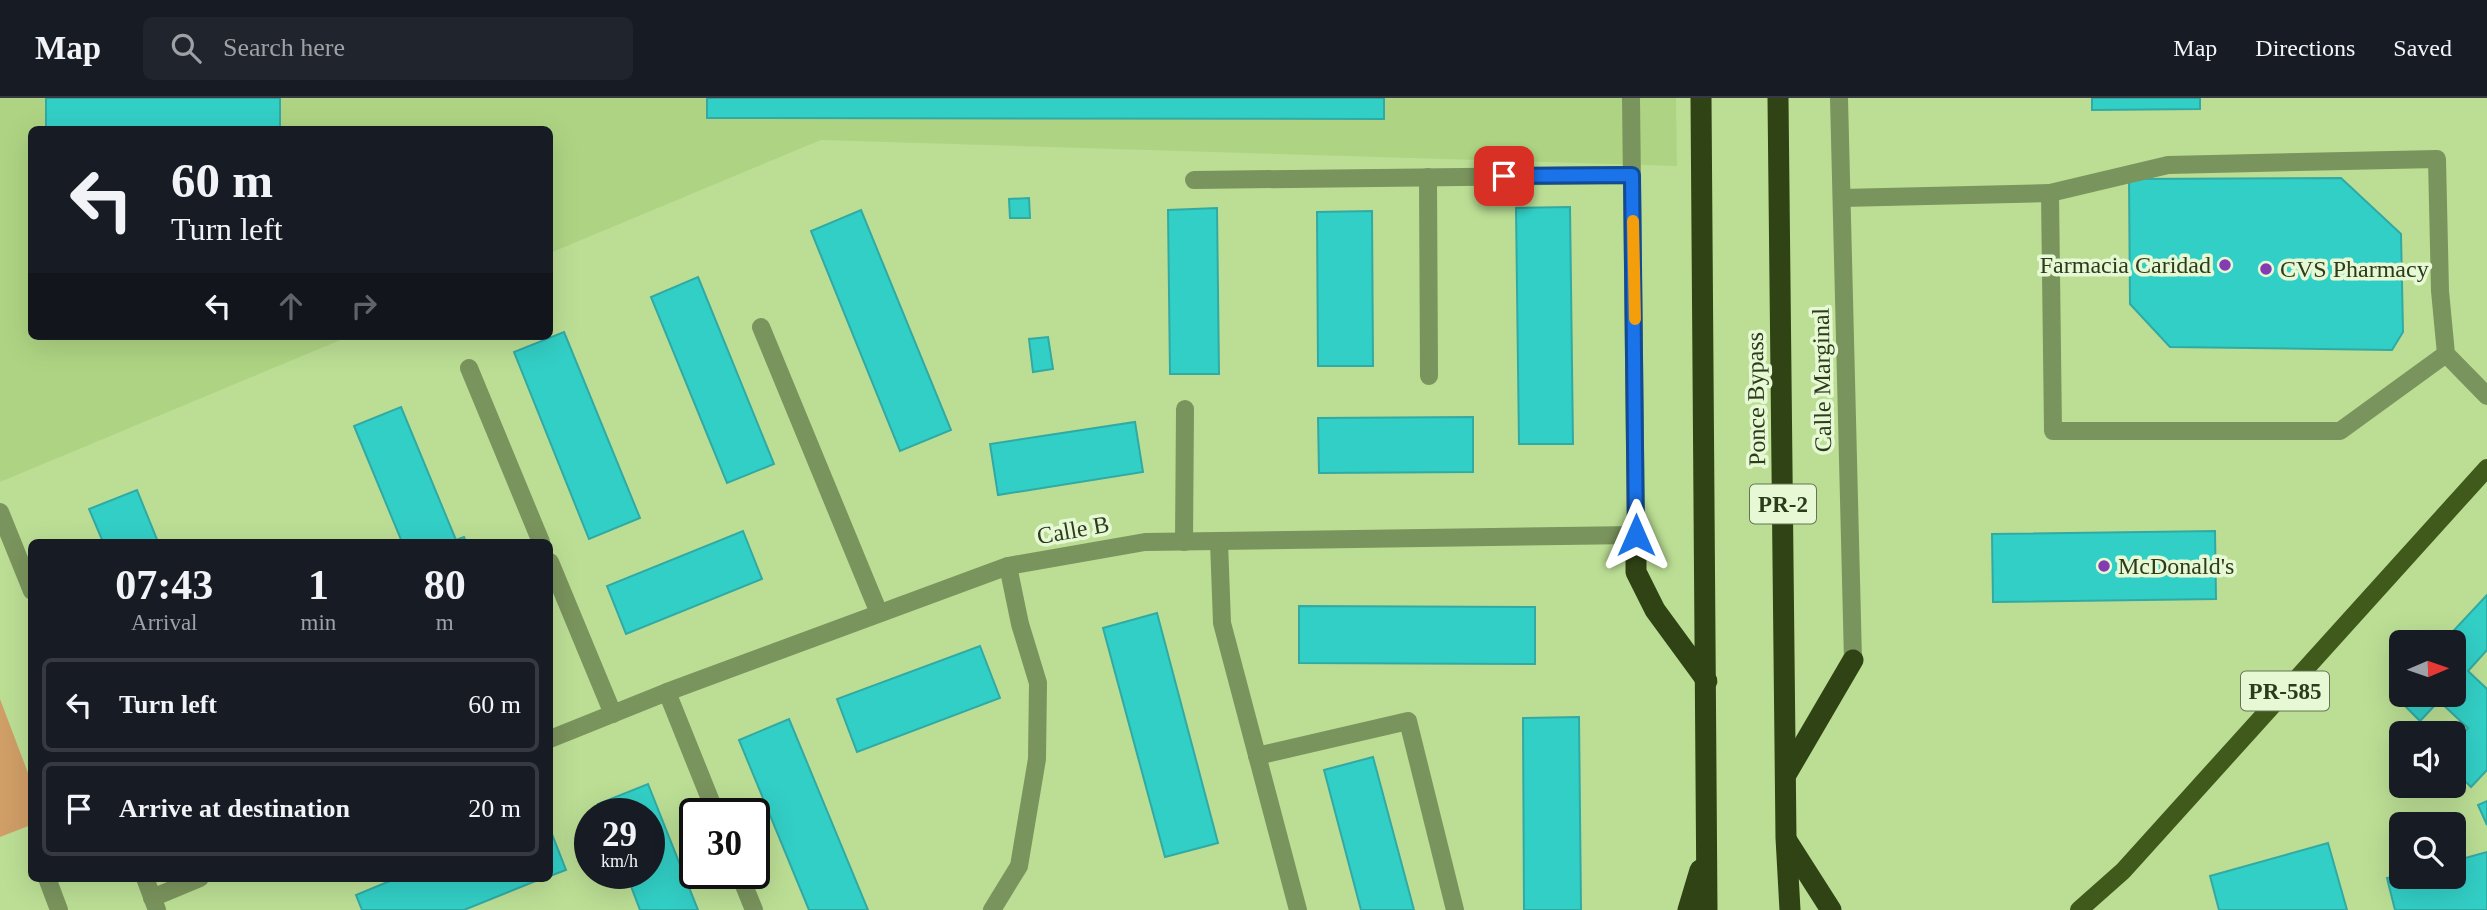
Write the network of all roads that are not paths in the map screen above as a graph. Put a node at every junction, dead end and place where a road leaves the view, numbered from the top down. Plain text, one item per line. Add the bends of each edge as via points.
1 (1631, 98) edge
2 (1701, 98) edge
3 (1778, 98) edge
4 (1839, 98) edge
5 (1632, 175) junction
6 (1428, 177) junction
7 (1194, 180) dead end
8 (2050, 193) junction
9 (1842, 198) junction
10 (761, 327) dead end
11 (2446, 354) junction
12 (469, 368) dead end
13 (1429, 376) dead end
14 (2487, 396) edge
15 (1185, 409) dead end
16 (2487, 468) edge
17 (0, 512) edge
18 (1636, 535) junction
19 (540, 539) edge
20 (1184, 542) junction
21 (1219, 542) junction
22 (1008, 566) junction
23 (553, 569) edge
24 (28, 581) edge
25 (879, 613) junction
26 (1853, 660) joint
27 (1707, 681) junction
28 (667, 692) junction
29 (613, 714) junction
30 (553, 738) edge
31 (1257, 756) junction
32 (1786, 775) junction
33 (710, 798) edge
34 (1786, 838) junction
35 (1707, 844) junction
36 (49, 882) edge
37 (146, 882) edge
38 (193, 882) edge
39 (745, 889) edge
40 (154, 904) edge
41 (60, 910) edge
42 (754, 910) edge
43 (992, 910) edge
44 (1298, 910) edge
45 (1455, 910) edge
46 (1688, 910) edge
47 (1707, 910) edge
48 (1790, 910) edge
49 (1831, 910) edge
50 (2079, 910) edge

1 - 5 street
2 - 27 highway
3 - 32 highway, Ponce Bypass / PR-2
4 - 9 street, Calle Marginal
5 - 6 street
5 - 18 street
6 - 7 street
6 - 13 street
8 - 9 street
8 - 11 street via 2168,165 2437,159
8 - 11 street via 2053,431 2340,431
9 - 26 street, Calle Marginal
10 - 25 street
11 - 14 street
12 - 19 street
15 - 20 street
16 - 50 main road, PR-585 via 2123,871
17 - 24 street
18 - 21 street, Calle B
18 - 27 highway via 1636,572 1655,610
20 - 21 street, Calle B
20 - 22 street, Calle B via 1145,542
21 - 31 street via 1222,623
22 - 25 street, Calle B
22 - 43 street via 1038,683 1037,759 1019,866
23 - 29 street
25 - 28 street, Calle B
26 - 32 highway
27 - 35 highway
28 - 29 street, Calle B
28 - 33 street
29 - 30 street, Calle B
31 - 44 street
31 - 45 street via 1408,721
32 - 34 highway, Ponce Bypass / PR-2
34 - 48 highway, Ponce Bypass / PR-2
34 - 49 highway
35 - 46 highway
35 - 47 highway
36 - 41 street
37 - 40 street
38 - 40 street
39 - 42 street

